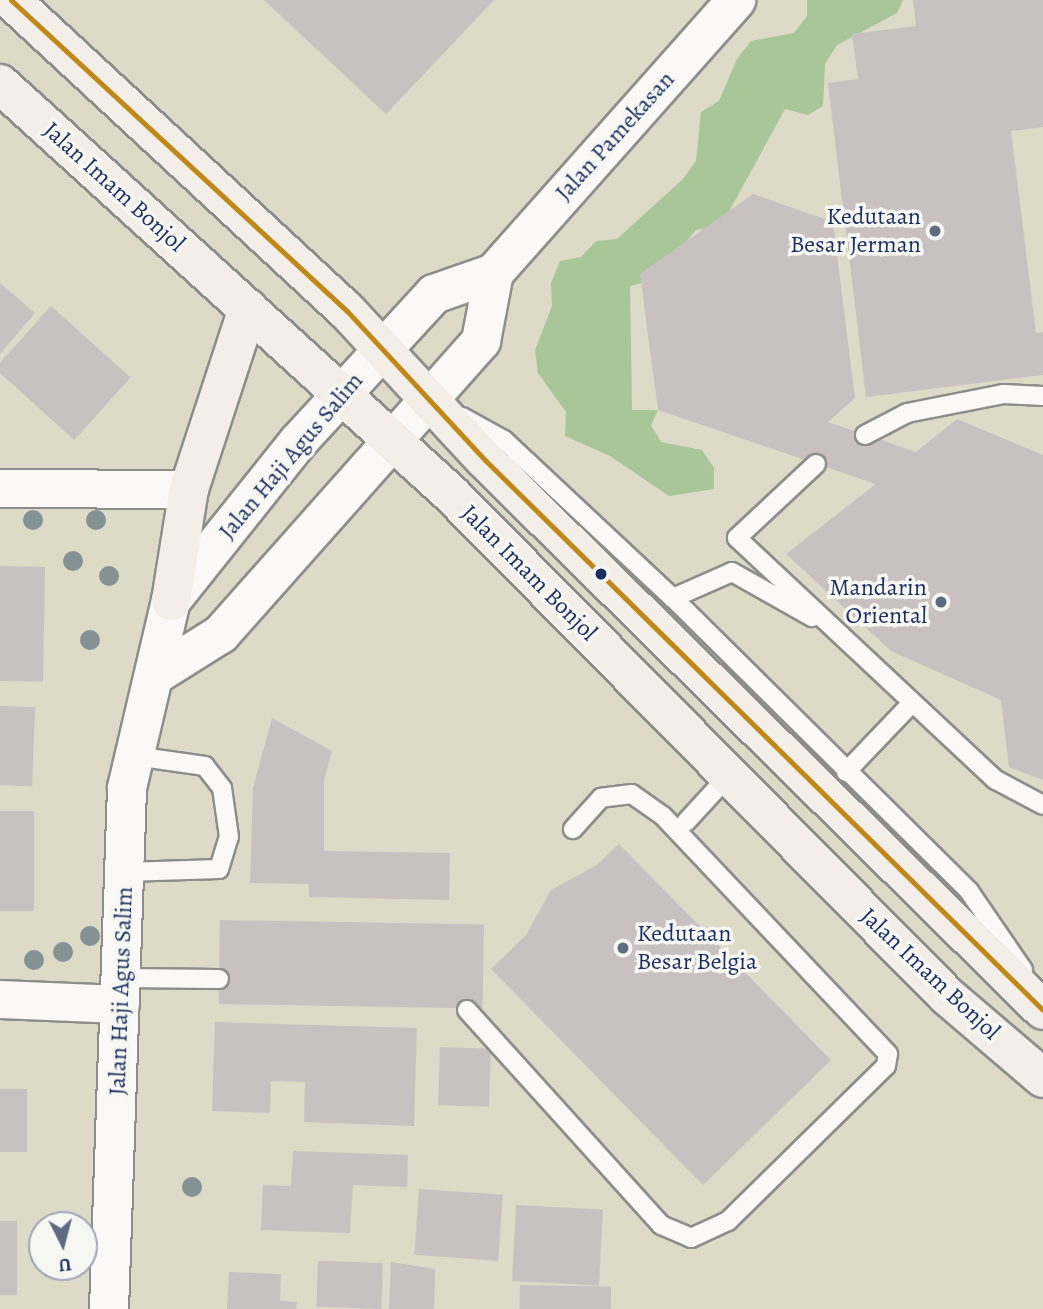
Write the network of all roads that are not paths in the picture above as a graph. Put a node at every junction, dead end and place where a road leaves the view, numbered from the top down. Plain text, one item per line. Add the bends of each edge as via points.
1 (11, 0) edge
2 (736, 0) edge
3 (0, 84) edge
4 (494, 273) junction
5 (248, 308) junction
6 (382, 350) junction
7 (342, 394) junction
8 (1043, 396) edge
9 (428, 399) junction
10 (865, 435) dead end
11 (391, 438) junction
12 (816, 464) dead end
13 (0, 488) edge
14 (189, 489) junction
15 (673, 598) junction
16 (171, 601) junction
17 (828, 624) junction
18 (154, 676) junction
19 (912, 703) junction
20 (135, 756) junction
21 (846, 772) junction
22 (729, 775) junction
23 (1043, 805) edge
24 (682, 826) junction
25 (573, 829) dead end
26 (125, 872) junction
27 (219, 979) dead end
28 (121, 991) junction
29 (0, 999) edge
30 (1043, 999) edge
31 (467, 1010) dead end
32 (1043, 1010) edge
33 (1043, 1078) edge
34 (109, 1309) edge

1 - 6 main road, Jalan Imam Bonjol
2 - 4 street, Jalan Pamekasan
3 - 5 main road, Jalan Imam Bonjol
4 - 6 street, Jalan Pamekasan via 434,294
4 - 9 street via 481,341
5 - 7 main road, Jalan Imam Bonjol
5 - 14 main road
6 - 7 street, Jalan Haji Agus Salim
6 - 9 main road, Jalan Imam Bonjol
7 - 11 main road, Jalan Imam Bonjol
7 - 16 street, Jalan Haji Agus Salim
8 - 10 lane via 1004,394 906,413
9 - 11 street
9 - 15 lane via 504,440
9 - 32 main road, Jalan Imam Bonjol
11 - 18 street via 221,634
11 - 22 main road, Jalan Imam Bonjol
12 - 17 lane via 737,538
13 - 14 street
14 - 16 main road
15 - 17 lane via 732,572
15 - 21 lane
16 - 18 street, Jalan Haji Agus Salim
17 - 19 lane
18 - 20 street, Jalan Haji Agus Salim
19 - 21 lane
19 - 23 lane via 996,780
20 - 26 street, Jalan Haji Agus Salim via 127,788
20 - 26 lane via 205,765 222,788 229,837 219,869
21 - 30 lane via 969,891
22 - 24 lane
22 - 33 main road, Jalan Imam Bonjol via 947,996
24 - 25 lane via 632,794 601,798
24 - 31 lane via 889,1060 728,1221 691,1238 661,1225
26 - 28 street, Jalan Haji Agus Salim
27 - 28 lane
28 - 29 street
28 - 34 street, Jalan Haji Agus Salim

